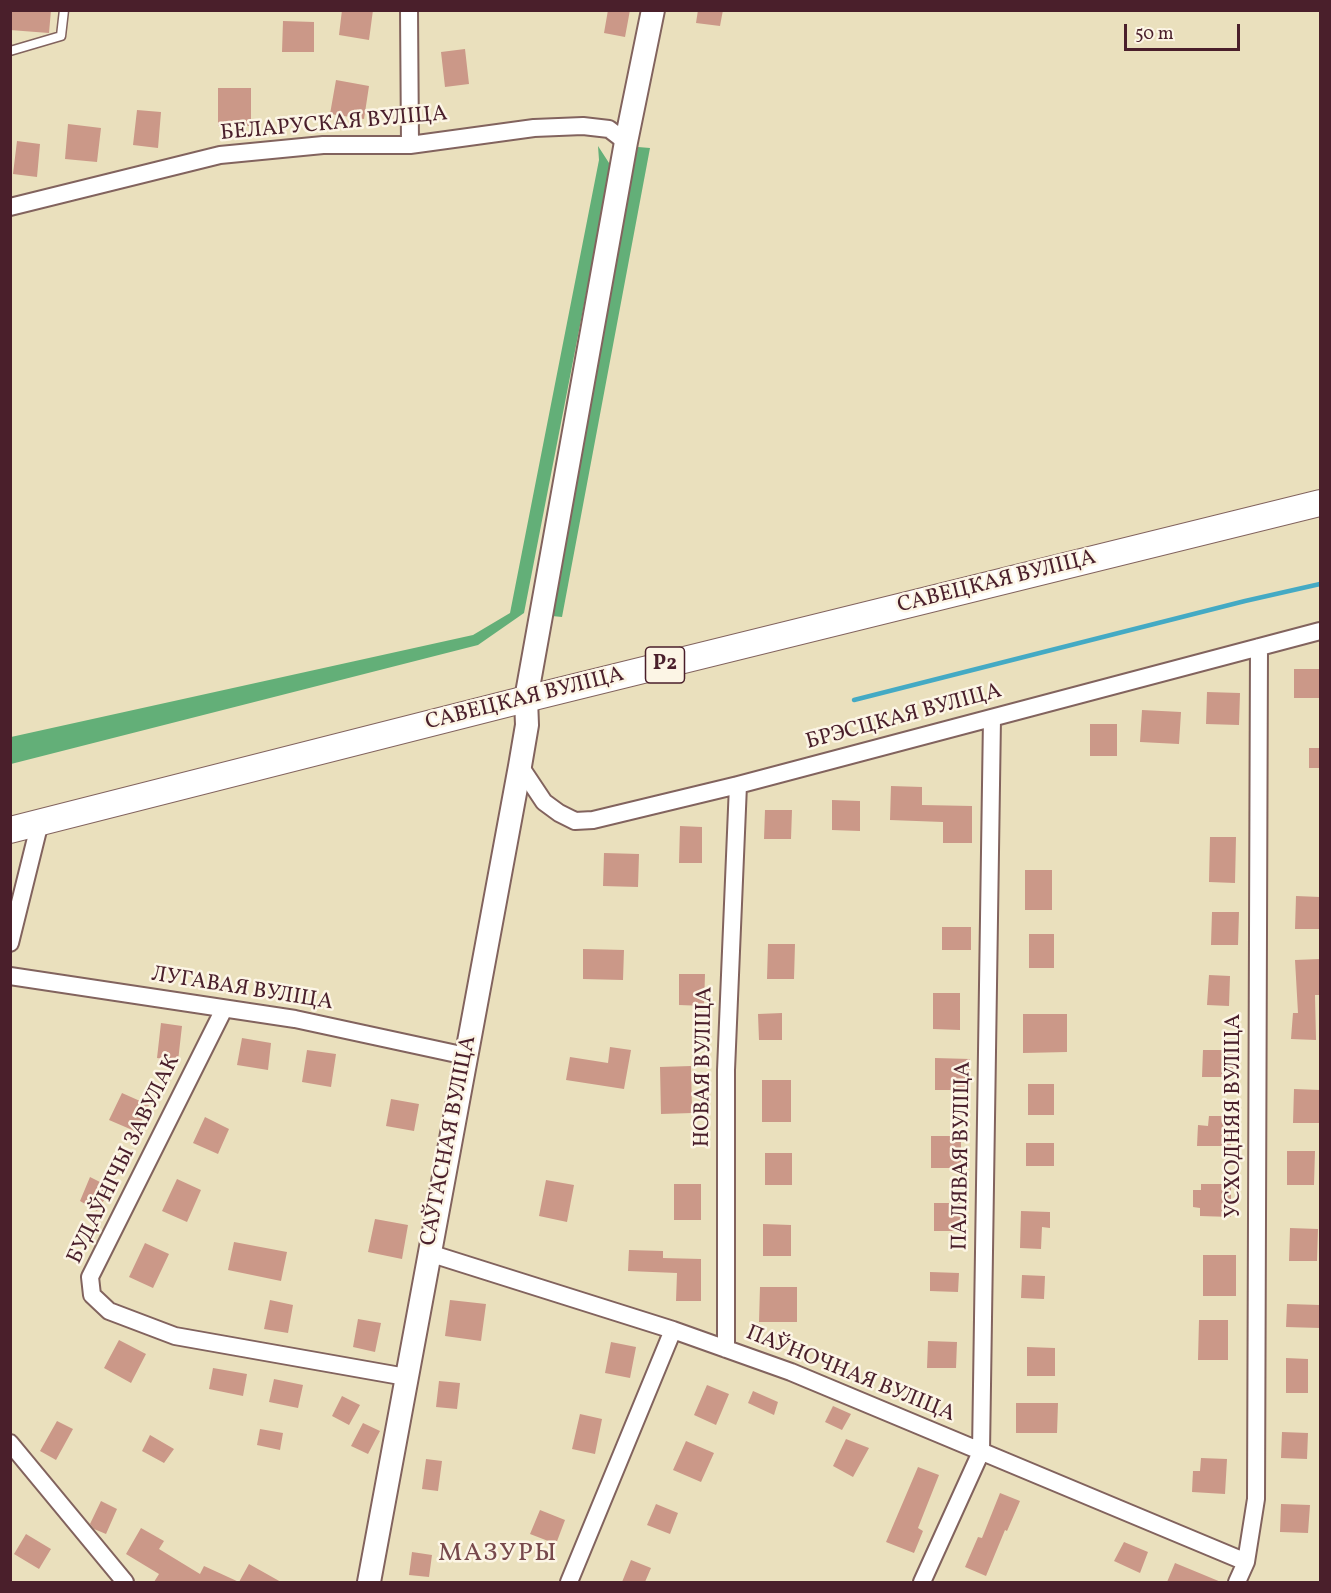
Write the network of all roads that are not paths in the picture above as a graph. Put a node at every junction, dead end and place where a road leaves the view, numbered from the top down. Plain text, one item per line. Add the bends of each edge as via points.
1 (64, 10) edge
2 (409, 10) edge
3 (653, 10) edge
4 (10, 51) edge
5 (626, 142) junction
6 (410, 145) junction
7 (10, 207) edge
8 (1320, 503) edge
9 (1320, 631) edge
10 (1259, 647) junction
11 (526, 699) junction
12 (992, 718) junction
13 (520, 766) junction
14 (738, 785) junction
15 (40, 822) junction
16 (10, 830) edge
17 (10, 943) edge
18 (10, 976) edge
19 (224, 1009) junction
20 (466, 1056) junction
21 (429, 1253) junction
22 (673, 1330) junction
23 (726, 1349) junction
24 (406, 1377) junction
25 (10, 1443) edge
26 (981, 1452) junction
27 (1246, 1562) junction
28 (125, 1582) edge
29 (369, 1582) edge
30 (569, 1582) edge
31 (922, 1582) edge
32 (1237, 1582) edge

1 - 4 lane via 61,36
2 - 6 street
3 - 5 street, САЎГАСНАЯ ВУЛІЦА
5 - 6 street, БЕЛАРУСКАЯ ВУЛІЦА via 609,129 583,126 534,128
5 - 11 street, САЎГАСНАЯ ВУЛІЦА
6 - 7 street, БЕЛАРУСКАЯ ВУЛІЦА via 323,145 220,155
8 - 11 main road, САВЕЦКАЯ ВУЛІЦА / Р2
9 - 10 street, БРЭСЦКАЯ ВУЛІЦА
10 - 12 street, БРЭСЦКАЯ ВУЛІЦА
10 - 27 street, УСХОДНЯЯ ВУЛІЦА via 1256,1499
11 - 13 street, САЎГАСНАЯ ВУЛІЦА via 527,725
11 - 15 main road, САВЕЦКАЯ ВУЛІЦА / Р2
12 - 14 street, БРЭСЦКАЯ ВУЛІЦА
12 - 26 street, ПАЛЯВАЯ ВУЛІЦА
13 - 14 street, БРЭСЦКАЯ ВУЛІЦА via 544,802 575,821
13 - 20 street, САЎГАСНАЯ ВУЛІЦА
14 - 23 street, НОВАЯ ВУЛІЦА via 726,1070
15 - 16 main road, САВЕЦКАЯ ВУЛІЦА / Р2
15 - 17 street
18 - 19 street, ЛУГАВАЯ ВУЛІЦА
19 - 20 street, ЛУГАВАЯ ВУЛІЦА via 295,1019
19 - 24 street, БУДАЎНІЧЫ ЗАВУЛАК via 90,1276 92,1295 109,1311 175,1336
20 - 21 street, САЎГАСНАЯ ВУЛІЦА
21 - 22 street, ПАЎНОЧНАЯ ВУЛІЦА
21 - 24 street, САЎГАСНАЯ ВУЛІЦА
22 - 23 street, ПАЎНОЧНАЯ ВУЛІЦА
22 - 30 street
23 - 26 street, ПАЎНОЧНАЯ ВУЛІЦА via 791,1372
24 - 29 street, САЎГАСНАЯ ВУЛІЦА
25 - 28 street
26 - 27 street, ПАЎНОЧНАЯ ВУЛІЦА
26 - 31 street, ПАЛЯВАЯ ВУЛІЦА
27 - 32 street, УСХОДНЯЯ ВУЛІЦА

